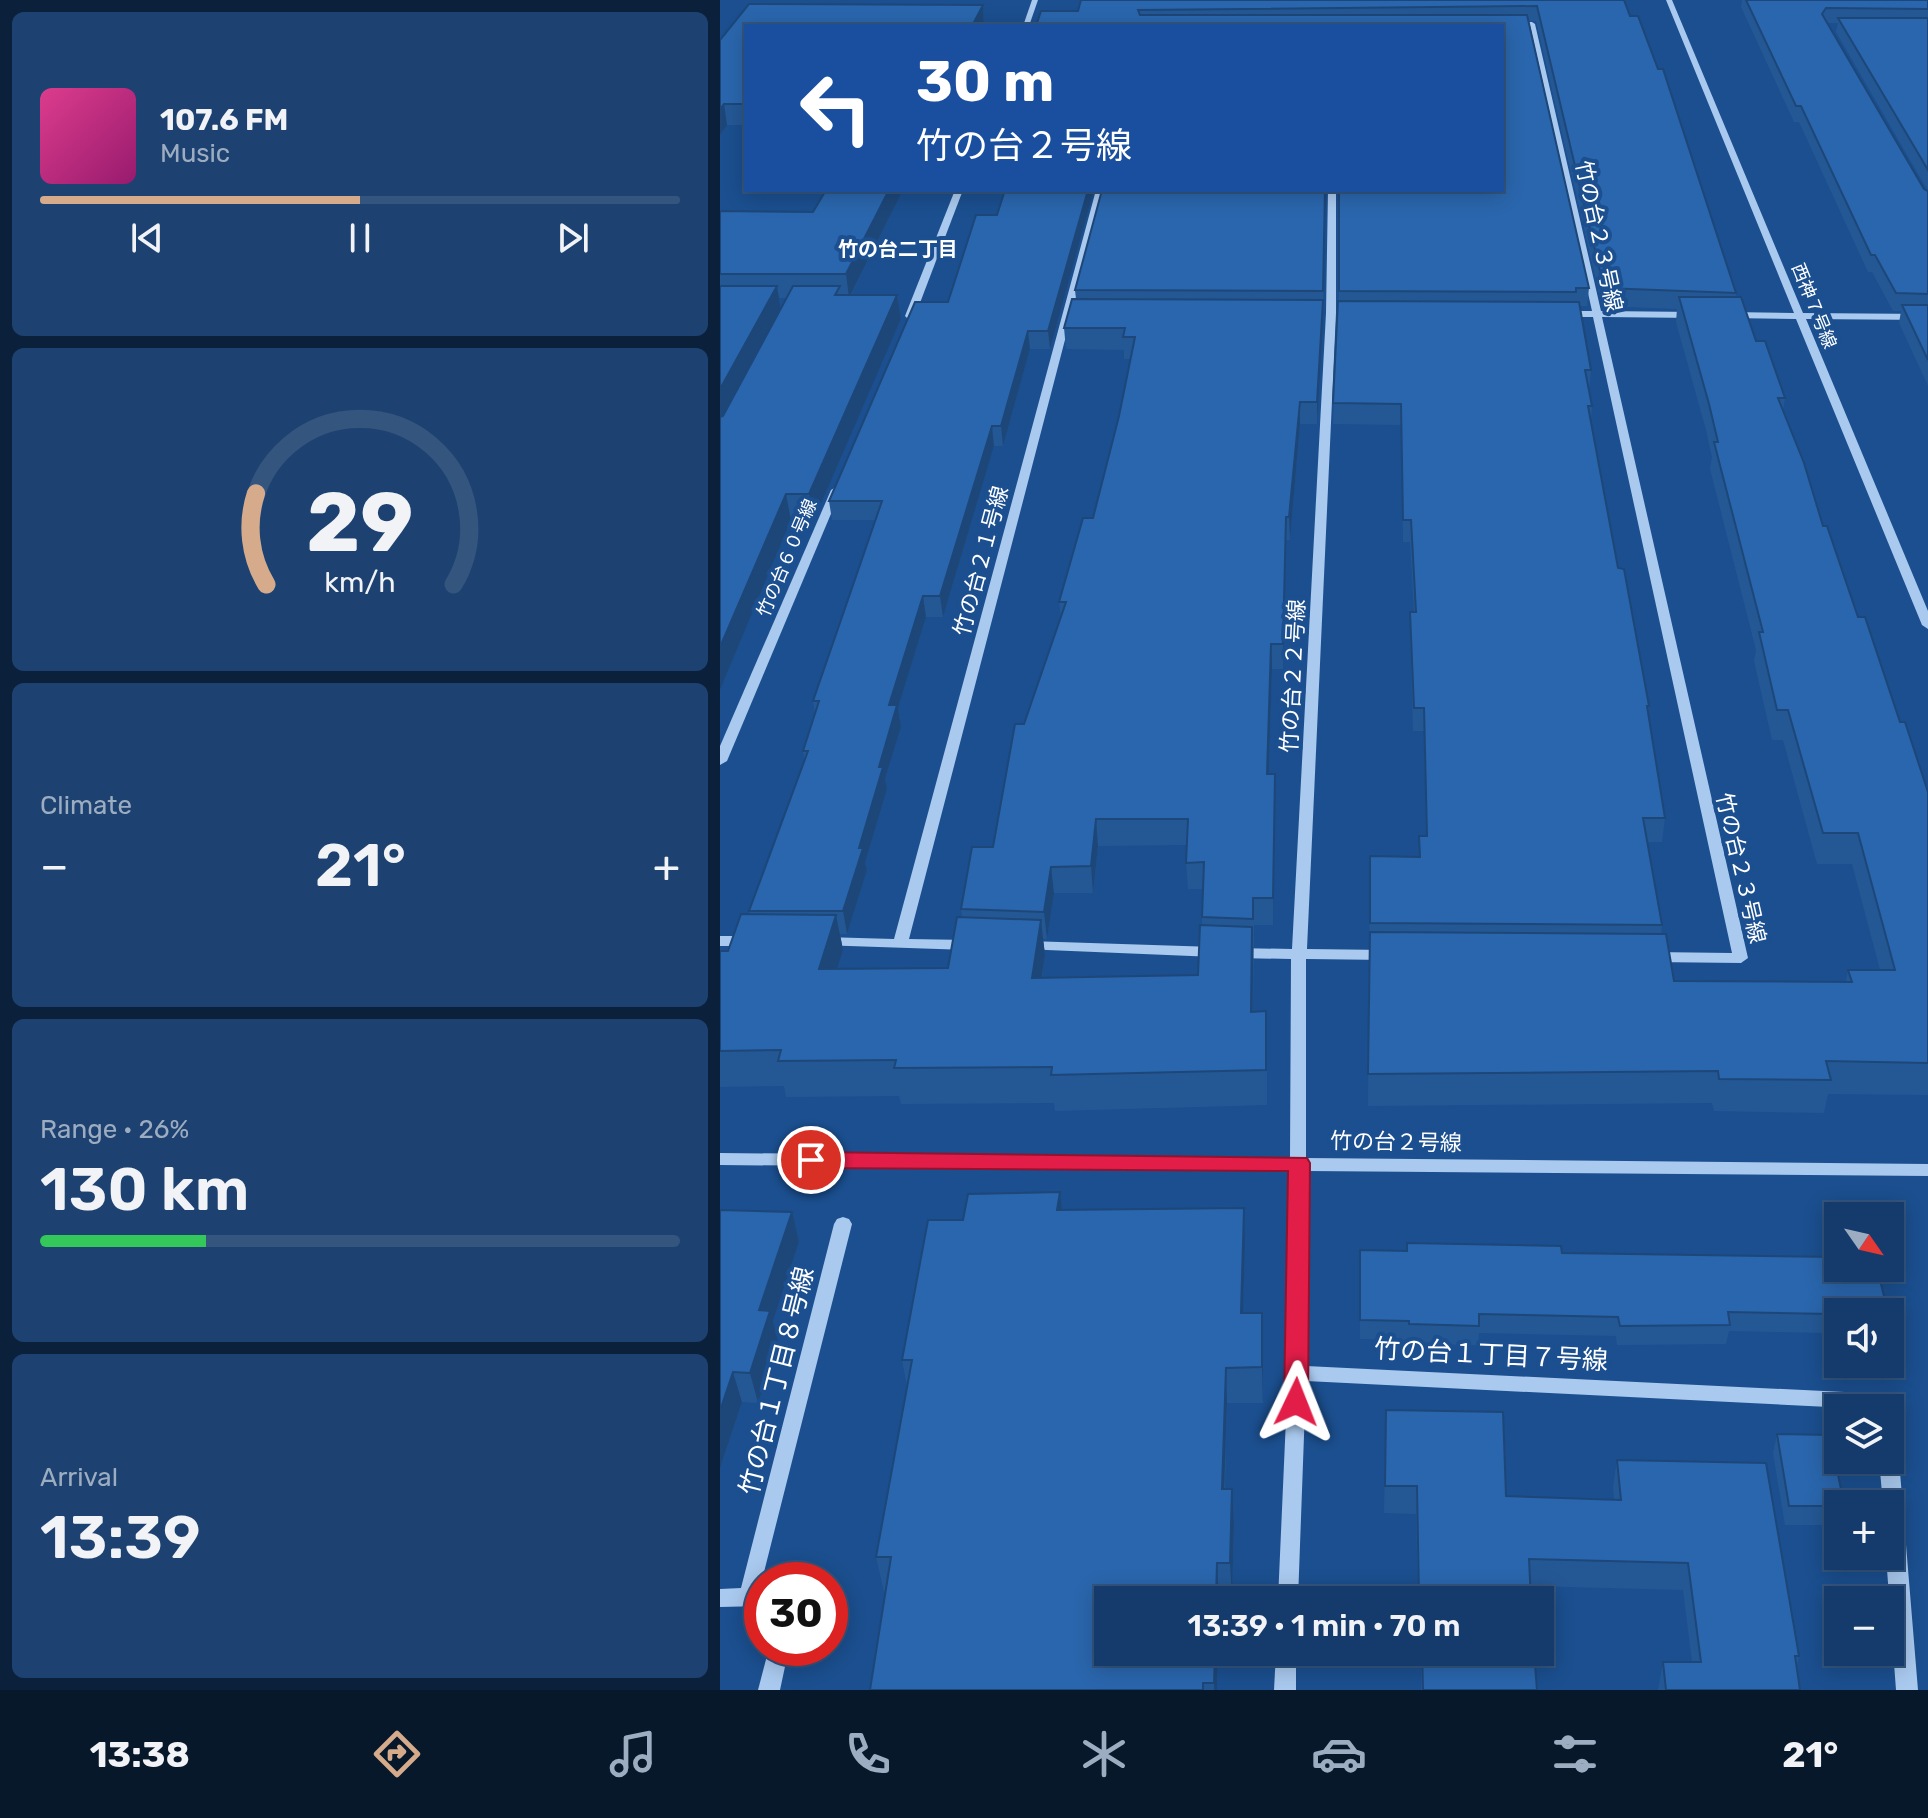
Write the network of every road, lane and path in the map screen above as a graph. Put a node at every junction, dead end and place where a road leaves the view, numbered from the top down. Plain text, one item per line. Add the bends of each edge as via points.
1 (1035, 0) edge
2 (1669, 0) edge
3 (1027, 24) edge
4 (1502, 24) edge
5 (958, 192) edge
6 (1099, 192) edge
7 (1332, 192) edge
8 (1315, 313) edge
9 (1331, 313) junction
10 (1347, 313) edge
11 (1067, 314) junction
12 (1083, 314) edge
13 (1549, 314) edge
14 (1596, 314) junction
15 (1706, 315) edge
16 (1722, 315) edge
17 (1801, 316) junction
18 (1928, 317) edge
19 (904, 332) edge
20 (842, 475) edge
21 (1928, 625) edge
22 (720, 761) edge
23 (720, 941) edge
24 (765, 941) edge
25 (810, 942) edge
26 (901, 942) junction
27 (980, 945) edge
28 (1012, 946) edge
29 (1299, 955) junction
30 (1394, 955) edge
31 (1631, 957) edge
32 (720, 1159) edge
33 (1299, 1163) junction
34 (1928, 1170) edge
35 (843, 1224) dead end
36 (1297, 1373) junction
37 (1824, 1399) edge
38 (1890, 1474) edge
39 (764, 1562) edge
40 (1289, 1586) edge
41 (744, 1597) edge
42 (720, 1598) edge
43 (775, 1666) edge
44 (1286, 1666) edge
45 (769, 1690) edge
46 (1285, 1690) edge
47 (1907, 1690) edge

1 - 3 street
2 - 17 street, 西神７号線
4 - 14 street, 竹の台２３号線 via 1532,24
5 - 19 street
6 - 11 street, 竹の台２１号線
7 - 9 street, 竹の台２２号線
8 - 9 street
9 - 10 street
9 - 29 street, 竹の台２２号線
11 - 12 street
11 - 26 street, 竹の台２１号線
13 - 14 street
14 - 15 street
14 - 31 street, 竹の台２３号線 via 1741,958
16 - 17 street
17 - 18 street
17 - 21 street, 西神７号線
20 - 22 street, 竹の台６０号線
23 - 24 street
25 - 26 street
26 - 27 street
28 - 29 street
29 - 30 street
29 - 33 street, 竹の台２２号線
32 - 33 street, 竹の台２号線
33 - 34 street, 竹の台２号線
33 - 36 street
35 - 39 street, 竹の台１丁目８号線
36 - 37 street, 竹の台１丁目７号線
36 - 40 street
38 - 47 street
41 - 42 street
43 - 45 street
44 - 46 street

